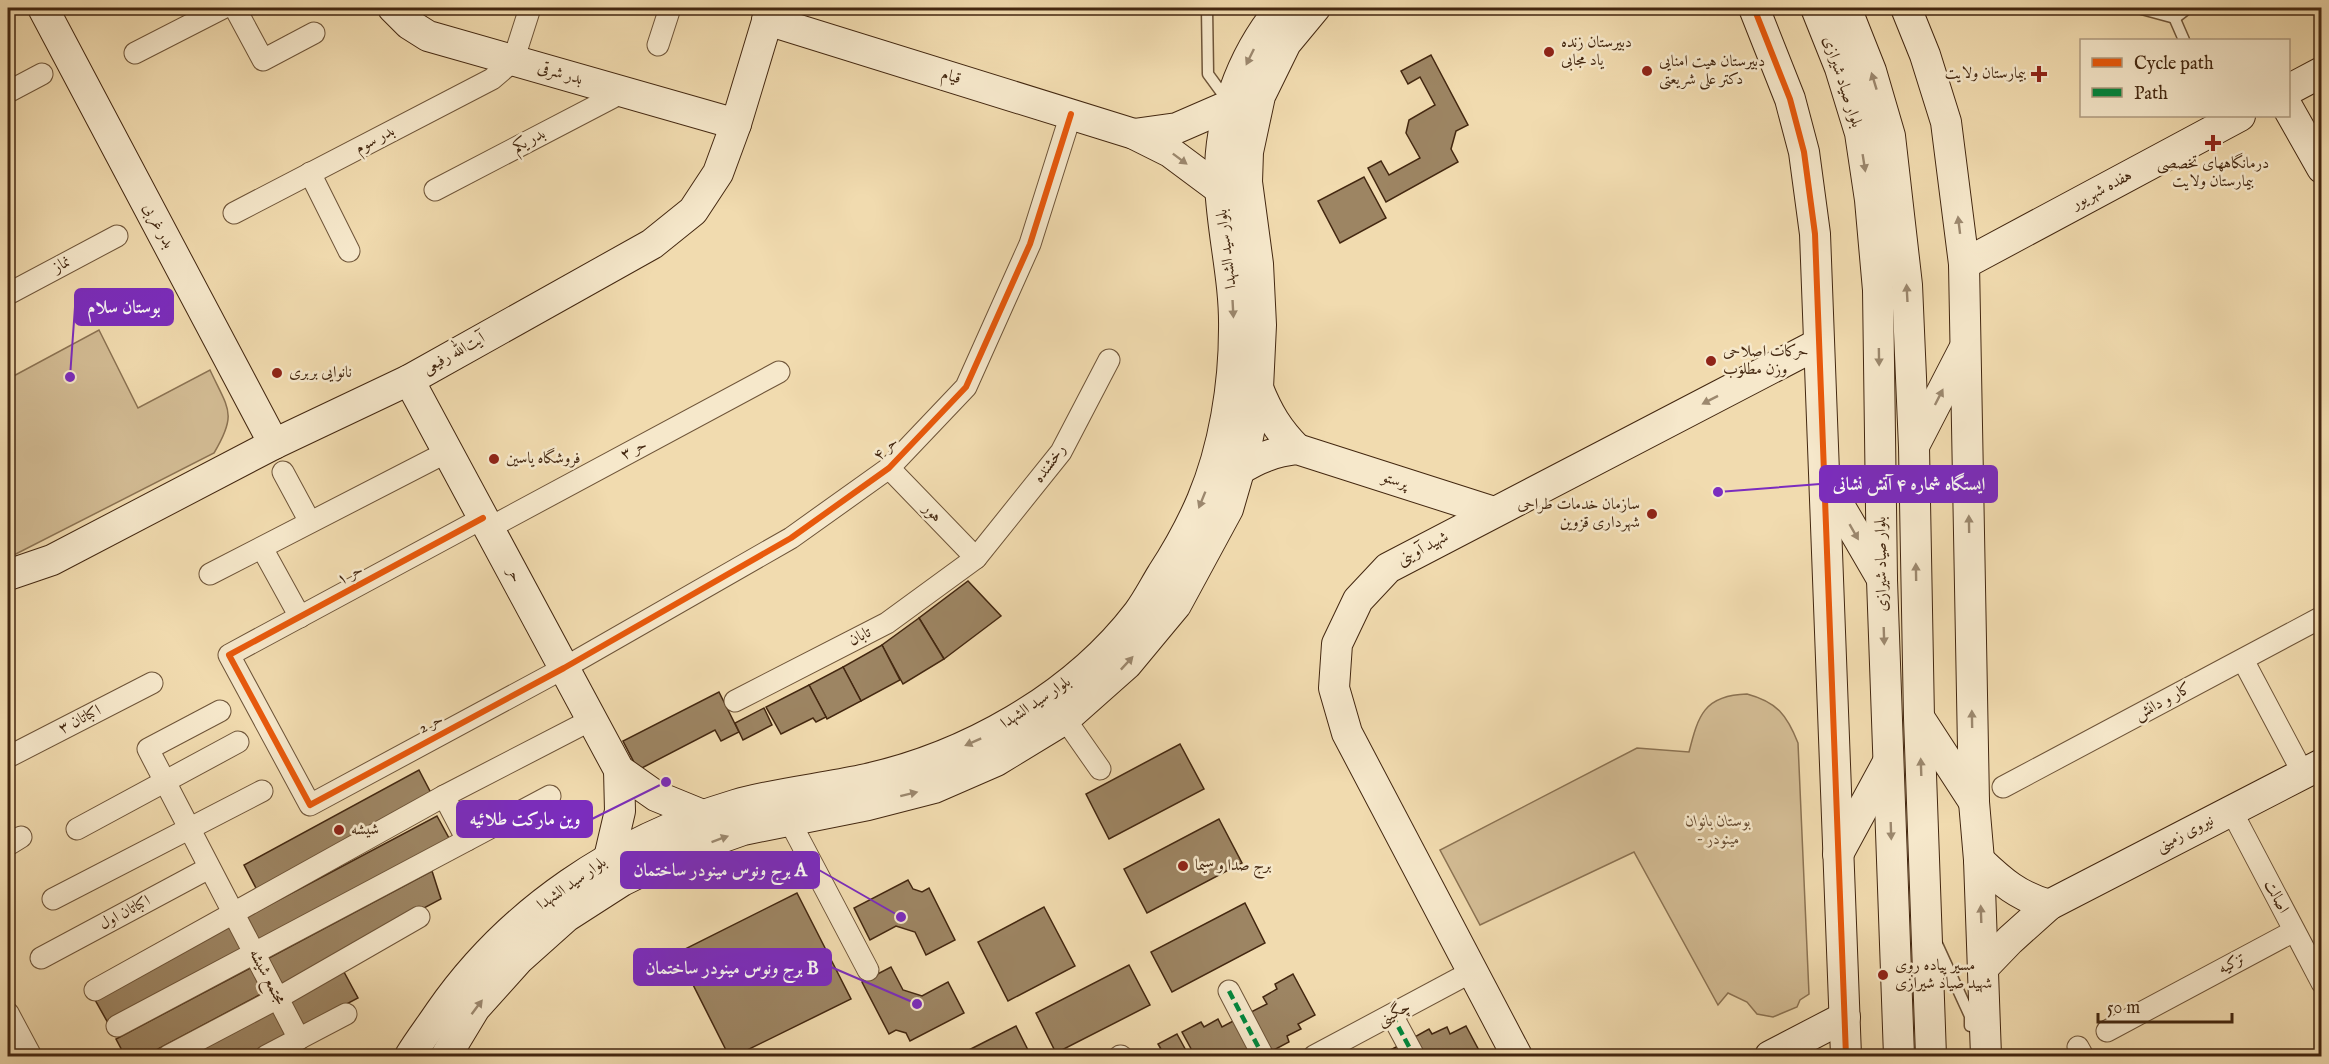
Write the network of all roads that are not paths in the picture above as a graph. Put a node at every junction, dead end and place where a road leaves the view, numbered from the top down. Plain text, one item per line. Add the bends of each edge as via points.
1 (43, 8) edge
2 (223, 8) edge
3 (235, 8) edge
4 (393, 8) edge
5 (530, 8) edge
6 (670, 8) edge
7 (1207, 8) edge
8 (1281, 8) edge
9 (1315, 8) edge
10 (1754, 8) edge
11 (1816, 8) edge
12 (1846, 8) edge
13 (1906, 8) edge
14 (2138, 8) edge
15 (2170, 8) edge
16 (2188, 8) edge
17 (769, 14) edge
18 (2175, 18) junction
19 (314, 33) dead end
20 (2184, 39) edge
21 (658, 45) dead end
22 (135, 53) dead end
23 (513, 61) junction
24 (2322, 72) edge
25 (42, 75) dead end
26 (2290, 89) edge
27 (8, 92) edge
28 (622, 92) junction
29 (1230, 105) junction
30 (2290, 110) edge
31 (1071, 114) junction
32 (2225, 119) edge
33 (736, 124) junction
34 (1134, 134) junction
35 (2322, 168) edge
36 (310, 173) junction
37 (435, 190) dead end
38 (1221, 190) junction
39 (234, 213) dead end
40 (117, 236) dead end
41 (349, 251) dead end
42 (1964, 264) junction
43 (8, 294) edge
44 (1818, 344) junction
45 (1964, 348) junction
46 (1109, 360) dead end
47 (779, 372) dead end
48 (409, 380) junction
49 (1258, 388) junction
50 (274, 444) junction
51 (1914, 447) junction
52 (1297, 449) junction
53 (447, 452) junction
54 (889, 468) junction
55 (1239, 470) junction
56 (283, 472) dead end
57 (1826, 483) junction
58 (1494, 512) junction
59 (310, 522) junction
60 (486, 523) junction
61 (262, 548) junction
62 (976, 558) junction
63 (210, 574) dead end
64 (8, 575) edge
65 (1882, 580) junction
66 (300, 617) junction
67 (2322, 617) edge
68 (2243, 660) junction
69 (564, 668) junction
70 (1093, 679) junction
71 (152, 683) dead end
72 (735, 701) dead end
73 (220, 711) dead end
74 (1051, 717) junction
75 (1919, 718) junction
76 (591, 720) junction
77 (238, 742) dead end
78 (8, 757) edge
79 (1888, 762) junction
80 (2312, 768) edge
81 (619, 770) junction
82 (1100, 770) dead end
83 (165, 783) junction
84 (2003, 787) dead end
85 (261, 790) dead end
86 (444, 796) junction
87 (550, 796) dead end
88 (1974, 802) junction
89 (310, 805) joint
90 (2231, 810) junction
91 (705, 816) junction
92 (789, 820) junction
93 (190, 828) junction
94 (77, 829) dead end
95 (467, 840) junction
96 (1838, 855) junction
97 (609, 858) junction
98 (1979, 860) junction
99 (209, 868) junction
100 (53, 899) dead end
101 (2049, 905) junction
102 (234, 915) junction
103 (419, 917) dead end
104 (1928, 922) junction
105 (2294, 931) junction
106 (254, 953) junction
107 (41, 958) dead end
108 (1983, 968) junction
109 (868, 970) dead end
110 (1473, 971) junction
111 (2322, 982) edge
112 (95, 990) dead end
113 (1229, 991) dead end
114 (278, 998) junction
115 (8, 1013) edge
116 (346, 1014) dead end
117 (1392, 1015) junction
118 (1845, 1017) junction
119 (117, 1026) dead end
120 (2107, 1031) dead end
121 (299, 1039) junction
122 (1978, 1046) edge
123 (31, 1056) edge
124 (168, 1056) edge
125 (266, 1056) edge
126 (410, 1056) edge
127 (446, 1056) edge
128 (1263, 1056) edge
129 (1314, 1056) edge
130 (1414, 1056) edge
131 (1517, 1056) edge
132 (1770, 1056) edge
133 (1846, 1056) edge
134 (1899, 1056) edge
135 (1931, 1056) edge

1 - 50 street, بدر غربی
2 - 22 street
3 - 19 street via 263,60
4 - 23 street, بدر شرقی via 428,36
5 - 23 street
6 - 21 street
7 - 29 lane via 1208,74
8 -> 29 street, بلوار سید الشهدا via 1263,29
9 - 49 street, بلوار سید الشهدا via 1286,43 1260,96 1248,152 1247,182 1261,325
10 - 44 street via 1790,99 1804,152 1815,234
11 -> 65 street, بلوار صیاد شیرازی via 1860,133 1870,200 1878,290
51 -> 12 street, بلوار صیاد شیرازی via 1906,285 1890,136
42 -> 13 street via 1946,122
14 - 18 lane
15 - 18 lane
16 - 18 lane
17 - 31 street, قیام
17 - 33 street, آیت‌الله رفیعی
18 - 20 lane
23 - 28 street, بدر شرقی
23 - 36 street, بدر سوم via 492,79
24 - 26 street
25 - 27 street
28 - 33 street, بدر شرقی
28 - 37 street, بدر یکم
29 - 34 street, قیام via 1177,128
29 - 38 street, بلوار سید الشهدا via 1221,150
30 - 35 street
31 - 34 street, قیام
31 - 54 street, حر ۴ via 1030,244 966,387
32 - 42 street, هفده شهریور
33 - 48 street, آیت‌الله رفیعی via 718,173 693,211 652,244
34 -> 38 street, قیام via 1170,152
36 - 39 street, بدر سوم
36 - 41 street
38 -> 70 street, بلوار سید الشهدا via 1234,326 1232,385 1221,441 1203,499 1177,551
40 - 43 street, نماز
42 - 45 street
44 - 57 street
44 -> 58 street, شهید آوینی
51 -> 45 street
88 -> 45 street
46 - 62 street, رخشنده via 1061,452
47 - 60 street, حر ۳
48 - 50 street, آیت‌الله رفیعی
48 - 53 street, حر
49 - 52 street, پرستو via 1280,432
49 - 55 street, بلوار سید الشهدا
50 - 64 street, آیت‌الله رفیعی via 52,560
75 -> 51 street, بلوار صیاد شیرازی
52 - 55 street, پرستو via 1276,452
52 - 58 street, پرستو
53 - 59 street
53 - 60 street, حر
54 - 62 street, هور
54 - 69 street, حر ۴ via 791,538
70 -> 55 street, بلوار سید الشهدا via 1127,664 1176,605 1228,509
56 - 59 street
57 -> 65 street
57 - 96 street
58 - 110 street, شهید آوینی via 1388,568 1358,600 1337,644 1334,688 1347,733
59 - 61 street
60 - 66 street, حر ۱
60 - 69 street, حر
61 - 63 street
61 - 66 street
62 - 72 street, تابان via 887,623
65 -> 79 street, بلوار صیاد شیرازی
66 - 89 street, حر ۱ via 229,655
67 - 68 street, کار و دانش
68 - 80 street
68 - 84 street, کار و دانش
69 - 76 street, حر
69 - 89 street, حر 2
70 - 74 street, بلوار سید الشهدا
71 - 78 street, اکباتان ۳
73 - 83 street, مجتمع شیشه via 148,749
74 - 82 street
74 -> 91 street, بلوار سید الشهدا via 984,737 925,764 735,805
92 -> 74 street, بلوار سید الشهدا via 934,788 996,761
75 - 88 street
104 -> 75 street, بلوار صیاد شیرازی
76 - 81 street, حر
76 - 86 street
77 - 83 street
79 - 96 street
79 -> 134 street, بلوار صیاد شیرازی
80 - 90 street, نیروی زمینی
81 - 91 street, حر via 656,796
81 - 97 street, حر via 620,811
83 - 93 street, مجتمع شیشه
83 - 94 street
85 - 93 street
86 - 95 street
86 - 102 street
87 - 95 street
88 - 98 street
90 - 101 street, نیروی زمینی
90 - 105 street, اصالت
91 - 97 street, بلوار سید الشهدا
92 - 109 street
127 -> 92 street, بلوار سید الشهدا via 475,1008 519,959 566,917 622,881 681,852 743,830
93 - 99 street, مجتمع شیشه
93 - 100 street
95 - 106 street
96 - 118 street
97 - 126 street, بلوار سید الشهدا via 550,896 500,940 454,991
98 - 101 street via 2027,899
108 -> 98 street
99 - 102 street, مجتمع شیشه
99 - 107 street, اکباتان اول
101 - 108 street, نیروی زمینی
102 - 106 street, مجتمع شیشه
102 - 112 street
103 - 114 street
104 - 122 lane via 1970,1016
104 - 135 street, بلوار صیاد شیرازی
105 - 111 street, اصالت
105 - 120 street, تزکیه
106 - 114 street, مجتمع شیشه
106 - 119 street
108 - 122 street
110 - 117 street, چگینی
110 - 131 street, شهید آوینی
113 - 128 street
114 - 121 street, مجتمع شیشه
114 - 124 street
115 - 123 street
116 - 121 street
117 - 129 street, چگینی
117 - 130 street
118 - 132 street
118 - 133 street
121 - 125 street

